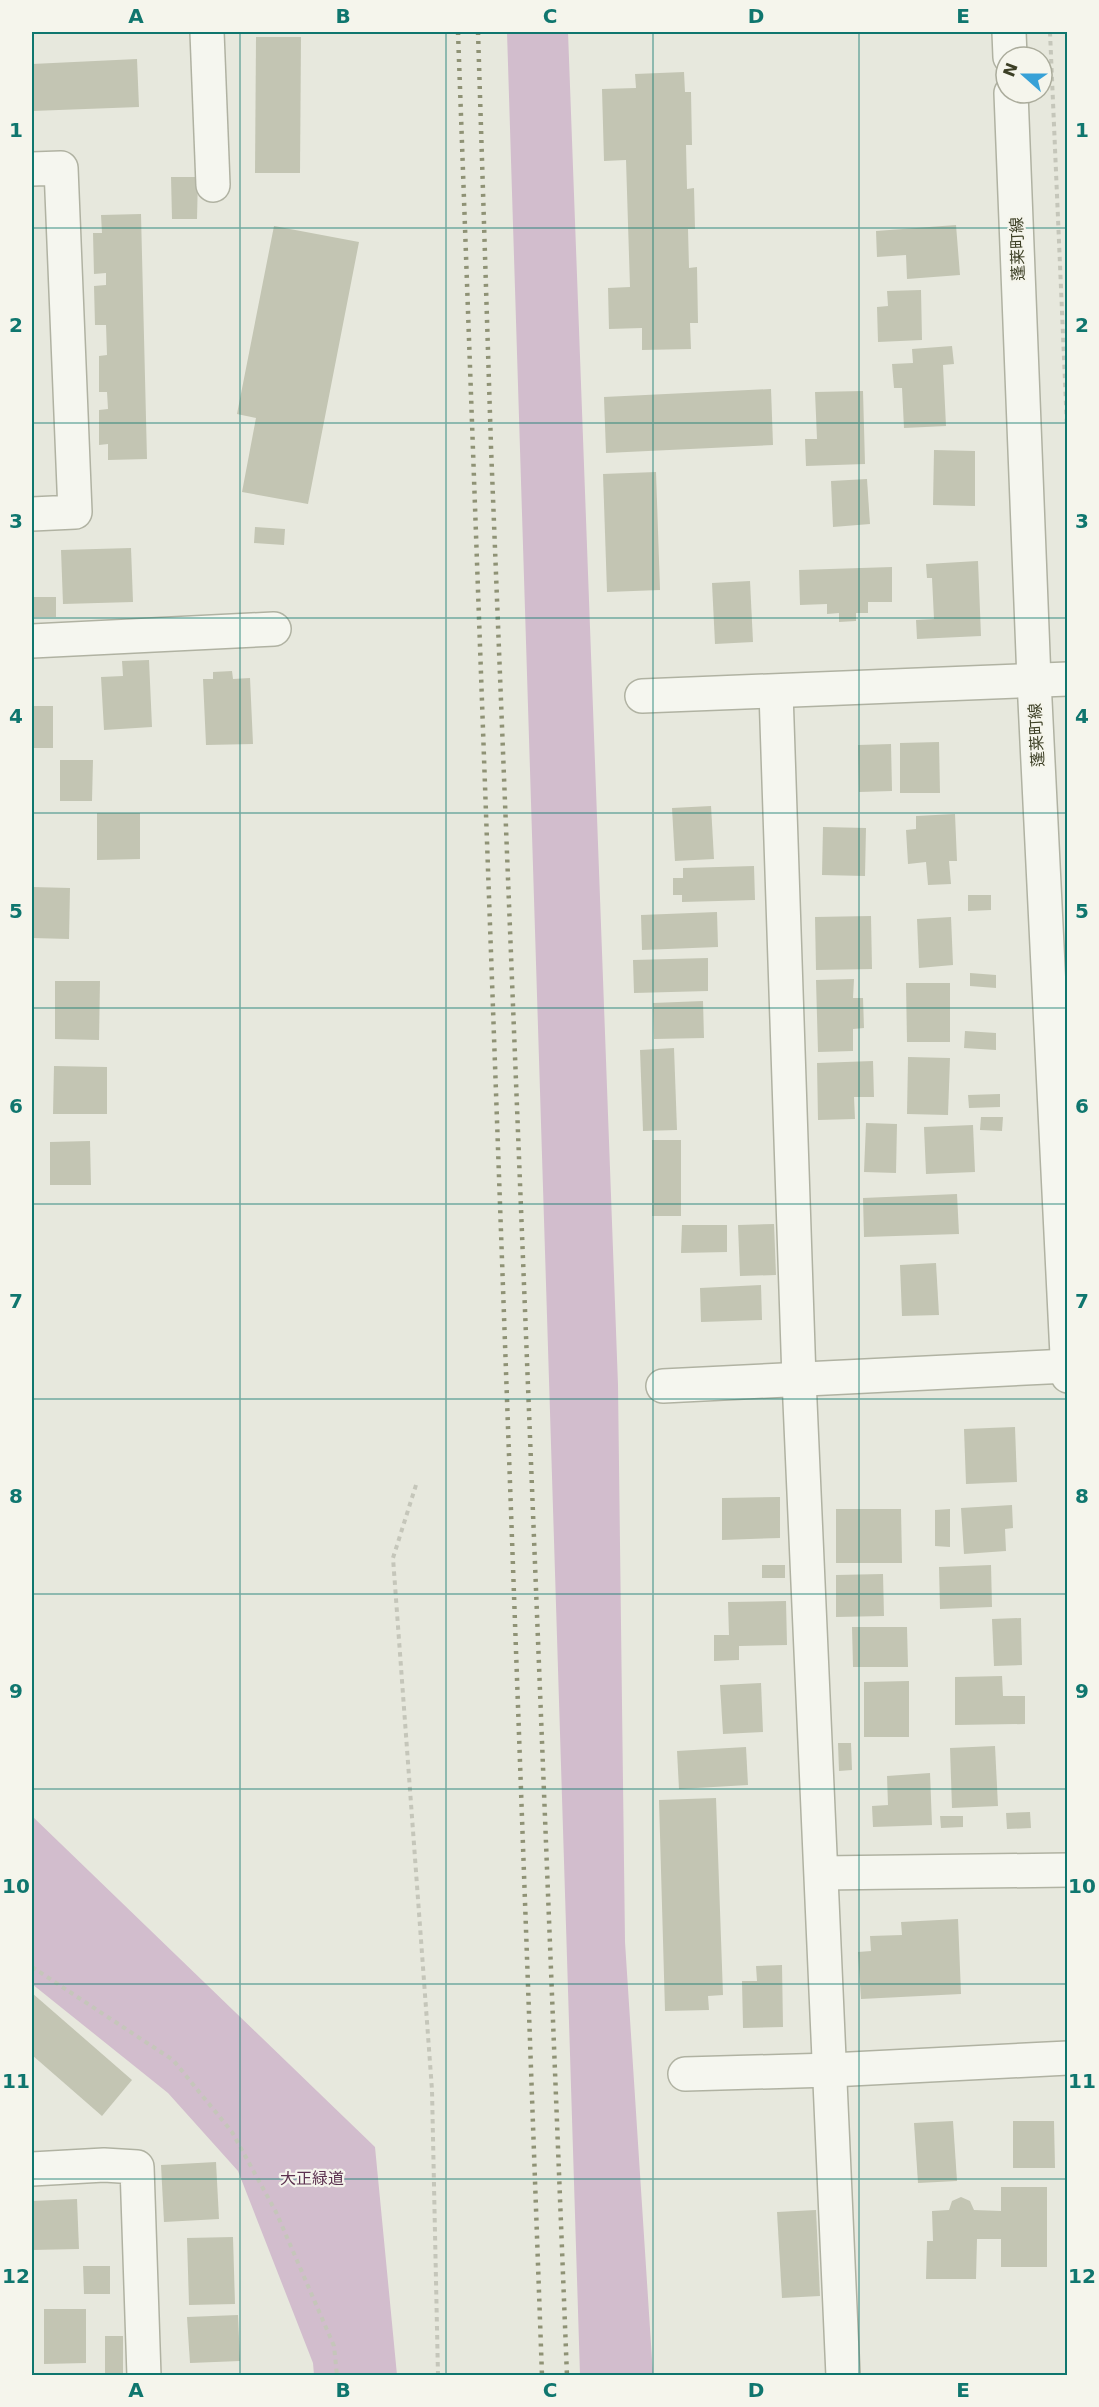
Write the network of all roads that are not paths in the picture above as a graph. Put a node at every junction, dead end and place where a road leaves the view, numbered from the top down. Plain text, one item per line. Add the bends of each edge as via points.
1 (207, 32) edge
2 (1011, 105) edge
3 (32, 169) edge
4 (213, 185) dead end
5 (32, 514) edge
6 (274, 629) dead end
7 (32, 641) edge
8 (1034, 680) junction
9 (1068, 680) edge
10 (776, 692) junction
11 (642, 696) dead end
12 (1067, 1366) edge
13 (1068, 1376) edge
14 (799, 1379) junction
15 (663, 1386) dead end
16 (1068, 1870) edge
17 (822, 1873) junction
18 (1068, 2058) edge
19 (831, 2070) junction
20 (686, 2074) dead end
21 (32, 2169) edge
22 (144, 2376) edge
23 (843, 2376) edge

1 - 4 street
2 - 8 street, 蓬莱町線
3 - 5 street via 61,168 75,512
6 - 7 street
8 - 9 street
8 - 10 street
8 - 12 street, 蓬莱町線
10 - 11 street
10 - 14 street
12 - 13 street, 蓬莱町線
12 - 14 street
14 - 15 street
14 - 17 street
16 - 17 street
17 - 19 street
18 - 19 street
19 - 20 street
19 - 23 street
21 - 22 street via 136,2167

